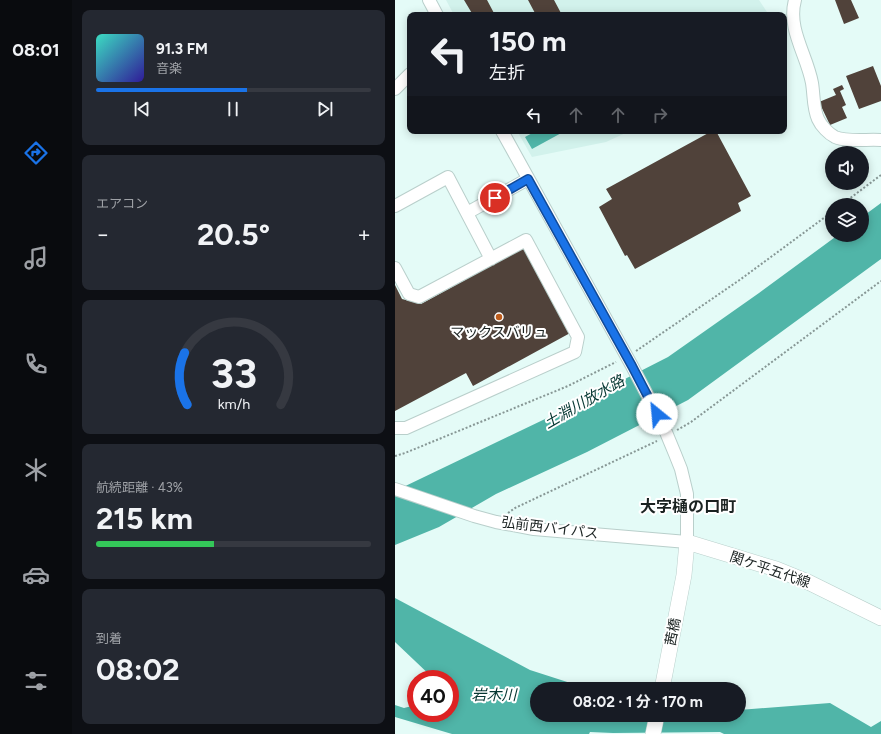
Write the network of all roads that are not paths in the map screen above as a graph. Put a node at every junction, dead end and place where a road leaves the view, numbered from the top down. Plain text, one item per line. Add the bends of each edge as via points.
1 (429, 0) edge
2 (795, 0) edge
3 (435, 12) edge
4 (407, 77) edge
5 (407, 85) edge
6 (395, 89) edge
7 (504, 134) edge
8 (881, 140) edge
9 (528, 179) junction
10 (395, 206) edge
11 (467, 213) junction
12 (491, 258) junction
13 (395, 268) edge
14 (395, 428) edge
15 (395, 489) edge
16 (687, 542) junction
17 (881, 618) edge
18 (663, 682) edge
19 (656, 722) edge
20 (653, 734) edge

1 - 3 street
2 - 8 street via 794,29 808,68 819,120 828,132 836,137 846,140
4 - 6 street
5 - 6 street
7 - 9 street
9 - 11 street
9 - 16 street via 665,431 681,469 687,494
10 - 11 street via 448,178
11 - 12 street
12 - 13 street via 419,297 409,294
12 - 14 street via 526,240 579,337 575,352 406,428
15 - 16 street, 弘前西バイパス via 474,516 534,529
16 - 17 main road, 関ケ平五代線 via 783,572
16 - 18 main road, 茜橋 via 684,575
19 - 20 main road

